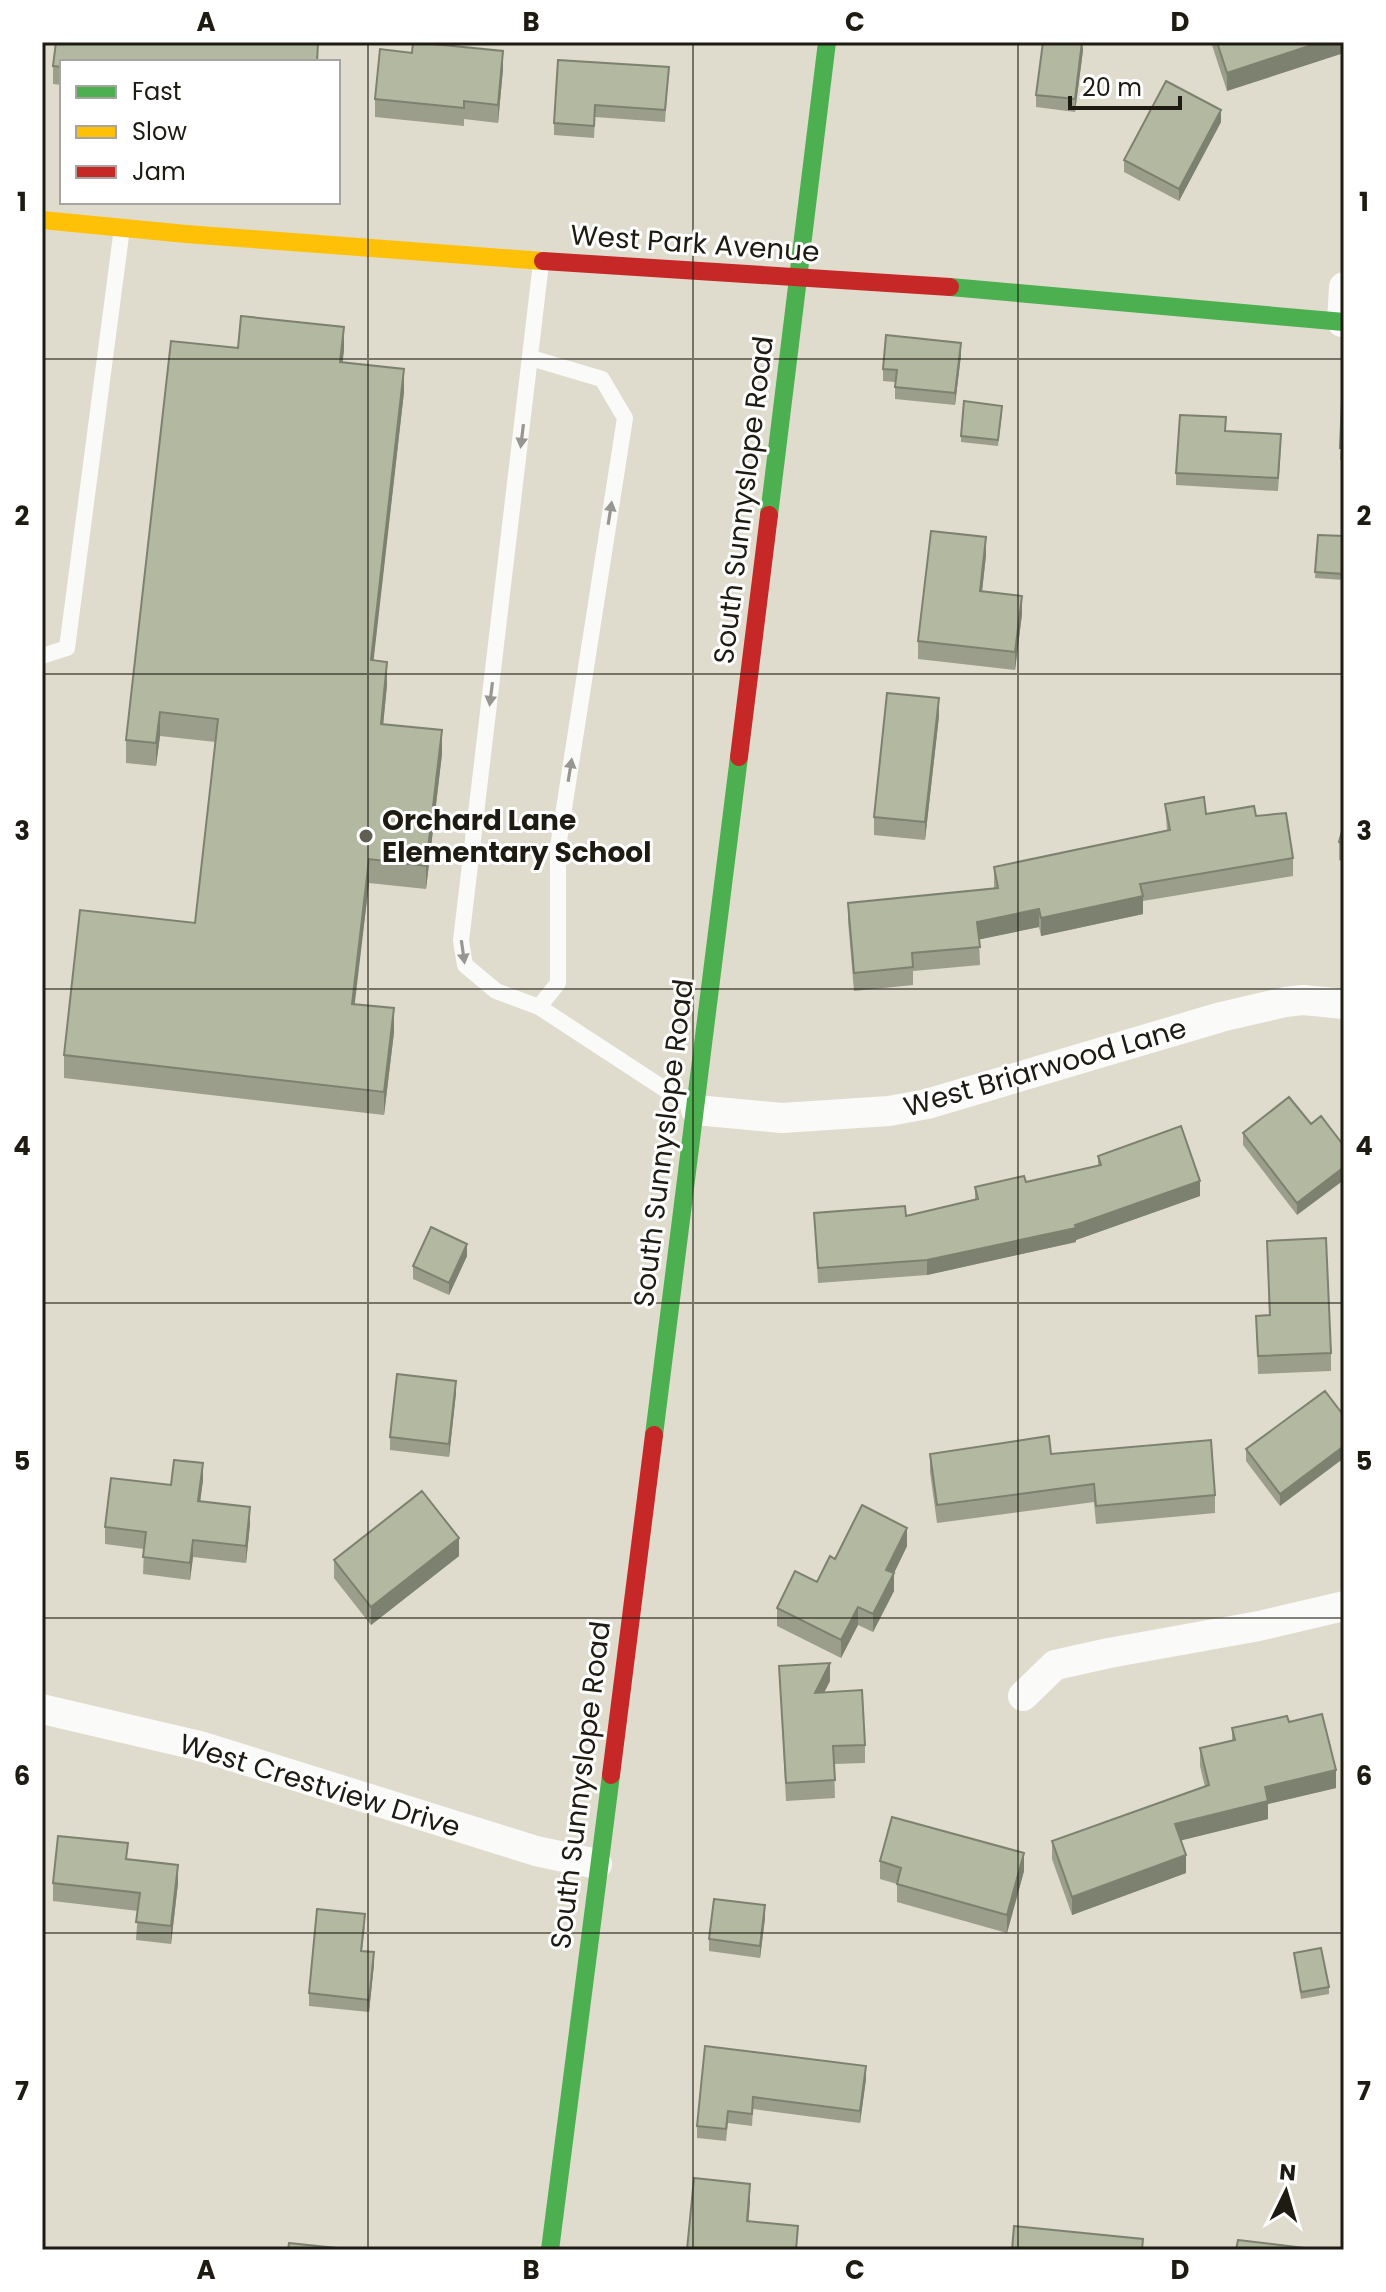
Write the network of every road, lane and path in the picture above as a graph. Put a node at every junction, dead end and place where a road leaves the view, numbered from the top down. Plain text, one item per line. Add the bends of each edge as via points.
1 (827, 42) edge
2 (42, 220) edge
3 (122, 228) junction
4 (541, 261) junction
5 (798, 279) junction
6 (1344, 287) edge
7 (1343, 322) edge
8 (531, 358) junction
9 (42, 656) edge
10 (1344, 1004) edge
11 (539, 1007) junction
12 (696, 1110) junction
13 (1344, 1606) edge
14 (1023, 1696) dead end
15 (42, 1709) edge
16 (597, 1864) junction
17 (550, 2250) edge

1 - 5 street, South Sunnyslope Road
2 - 3 street, West Park Avenue
3 - 4 street, West Park Avenue
3 - 9 lane via 67,648
4 - 5 street, West Park Avenue
4 - 8 lane
5 - 7 street, West Park Avenue via 879,281
5 - 12 street, South Sunnyslope Road
6 - 7 street
8 -> 11 lane via 461,941 465,965 496,991
11 -> 8 lane via 558,983 558,847 625,418 602,379
10 - 12 street, West Briarwood Lane via 1303,1000 1221,1017 914,1107 782,1118
11 - 12 lane
12 - 16 street, South Sunnyslope Road
13 - 14 street via 1055,1665
15 - 16 street, West Crestview Drive via 200,1746 536,1851
16 - 17 street, South Sunnyslope Road

